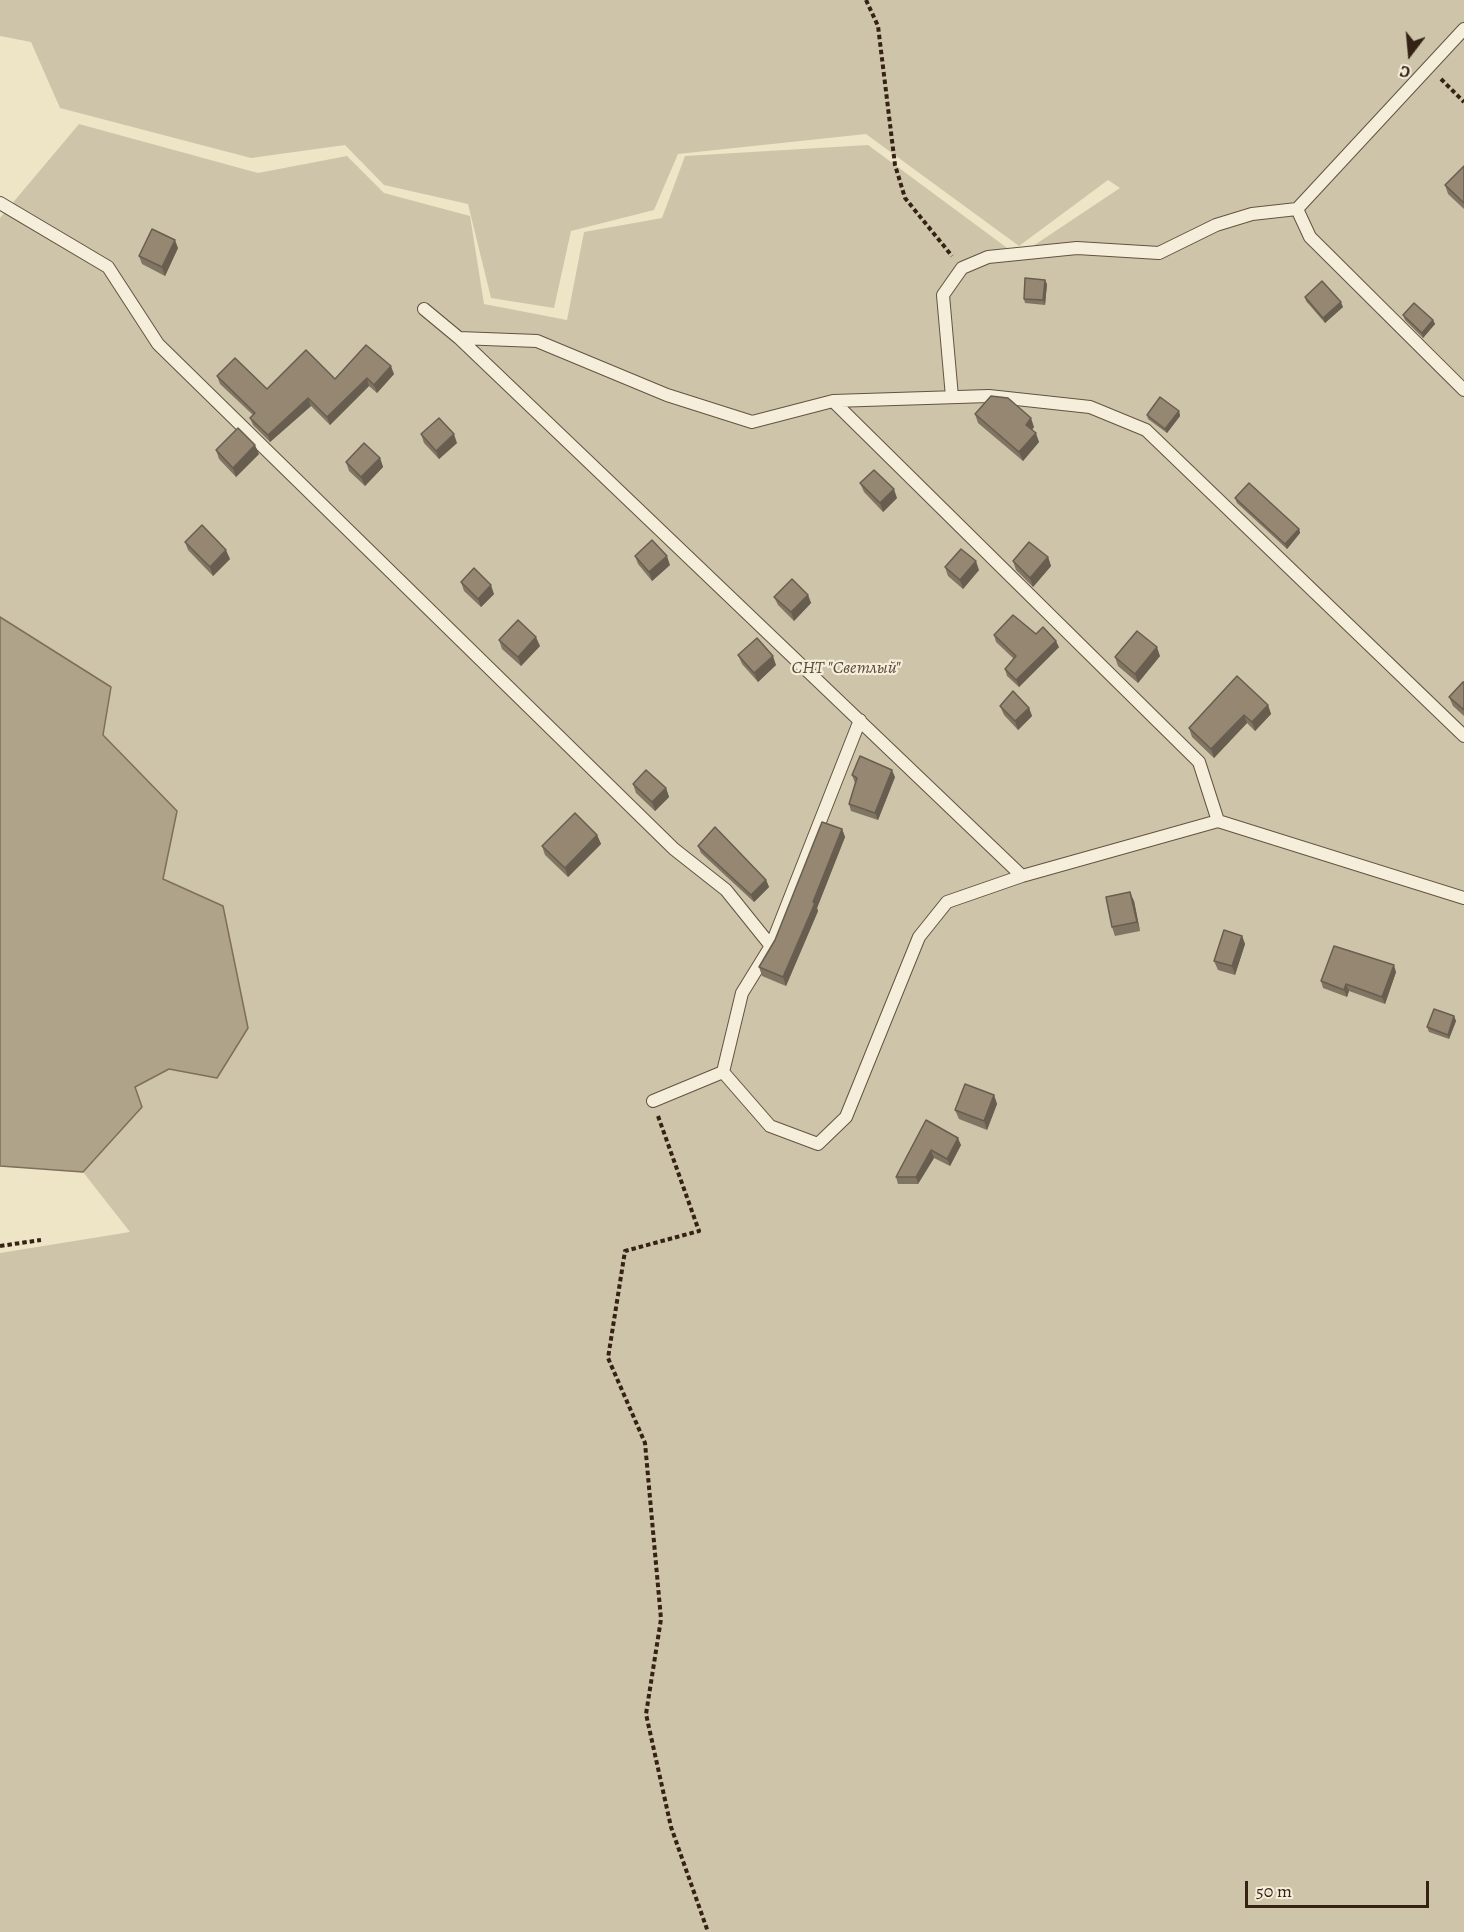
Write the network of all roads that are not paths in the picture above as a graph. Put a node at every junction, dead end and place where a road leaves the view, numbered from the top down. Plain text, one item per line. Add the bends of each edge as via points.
1 (1464, 29) edge
2 (0, 203) edge
3 (1297, 209) junction
4 (424, 309) dead end
5 (459, 338) junction
6 (1464, 390) edge
7 (952, 398) junction
8 (834, 401) junction
9 (860, 720) junction
10 (1464, 736) edge
11 (1218, 821) junction
12 (1022, 876) junction
13 (1464, 898) edge
14 (771, 946) junction
15 (723, 1072) junction
16 (653, 1101) road end

1 - 3 lane
2 - 14 lane via 108,267 158,344 674,849 726,890
3 - 6 lane via 1310,237
3 - 7 lane via 1252,214 1216,225 1159,253 1077,248 988,257 962,268 943,295
4 - 5 lane
5 - 8 lane via 537,341 667,395 752,422
5 - 9 lane
7 - 8 lane
7 - 10 lane via 989,396 1090,407 1146,430
8 - 11 lane via 1199,762
9 - 12 lane
9 - 14 lane
11 - 12 lane
11 - 13 lane
12 - 15 lane via 947,902 919,937 846,1117 818,1144 770,1126
14 - 15 lane via 742,993
15 - 16 lane

